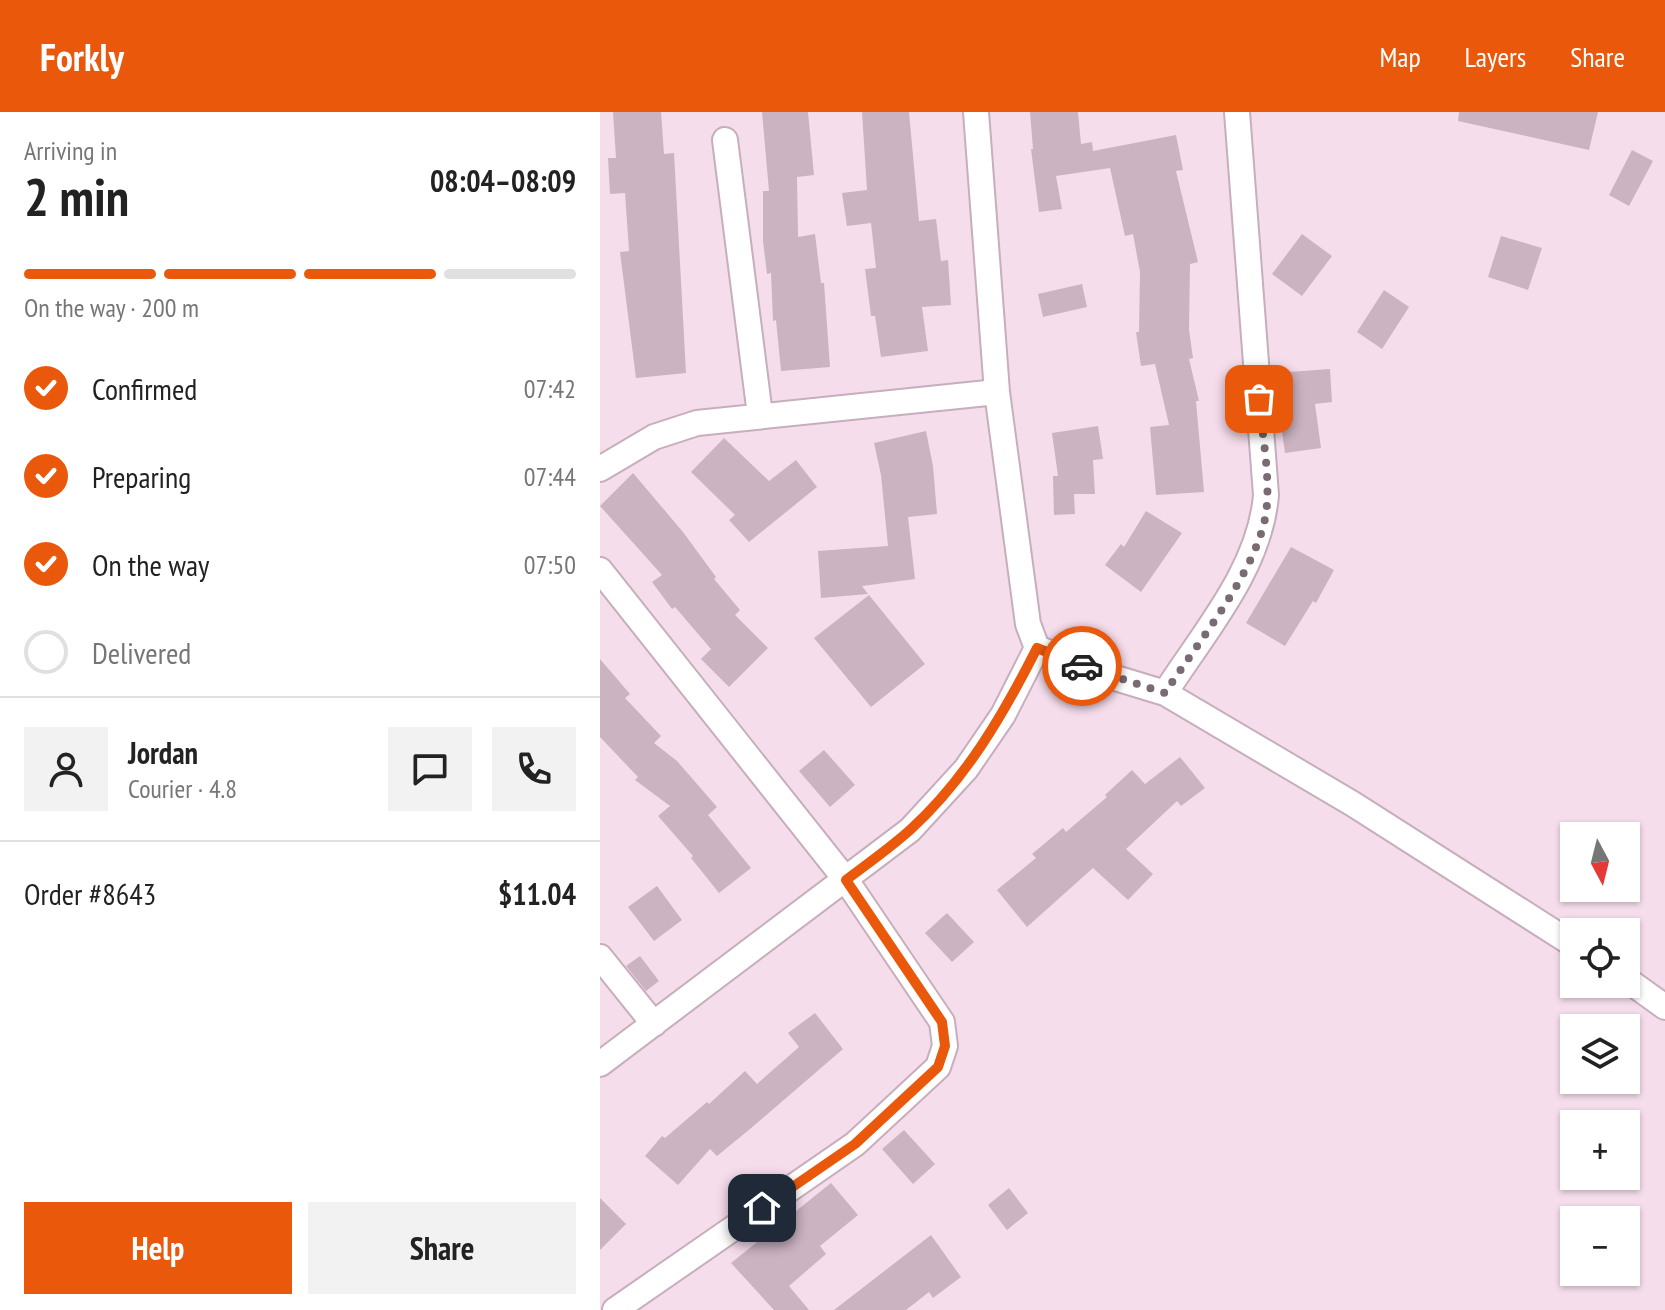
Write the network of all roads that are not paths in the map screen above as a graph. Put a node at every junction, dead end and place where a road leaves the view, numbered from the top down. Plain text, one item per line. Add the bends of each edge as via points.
1 (976, 112) edge
2 (1237, 112) edge
3 (725, 140) dead end
4 (997, 392) junction
5 (760, 415) junction
6 (600, 469) edge
7 (600, 570) edge
8 (1037, 648) junction
9 (1165, 693) junction
10 (846, 880) junction
11 (1560, 936) edge
12 (600, 957) edge
13 (1640, 989) edge
14 (1665, 1007) edge
15 (654, 1024) junction
16 (600, 1064) edge
17 (615, 1310) edge

1 - 4 street
2 - 9 street via 1264,523 1243,573
3 - 5 street
4 - 5 street
4 - 8 street via 1028,624
5 - 6 street via 697,423 654,437
7 - 10 street
8 - 9 street
8 - 10 street via 1003,715 966,769 910,830
9 - 11 street
10 - 15 street
10 - 17 street via 942,1022 945,1046 938,1067 855,1144
12 - 15 street
13 - 14 street
15 - 16 street

